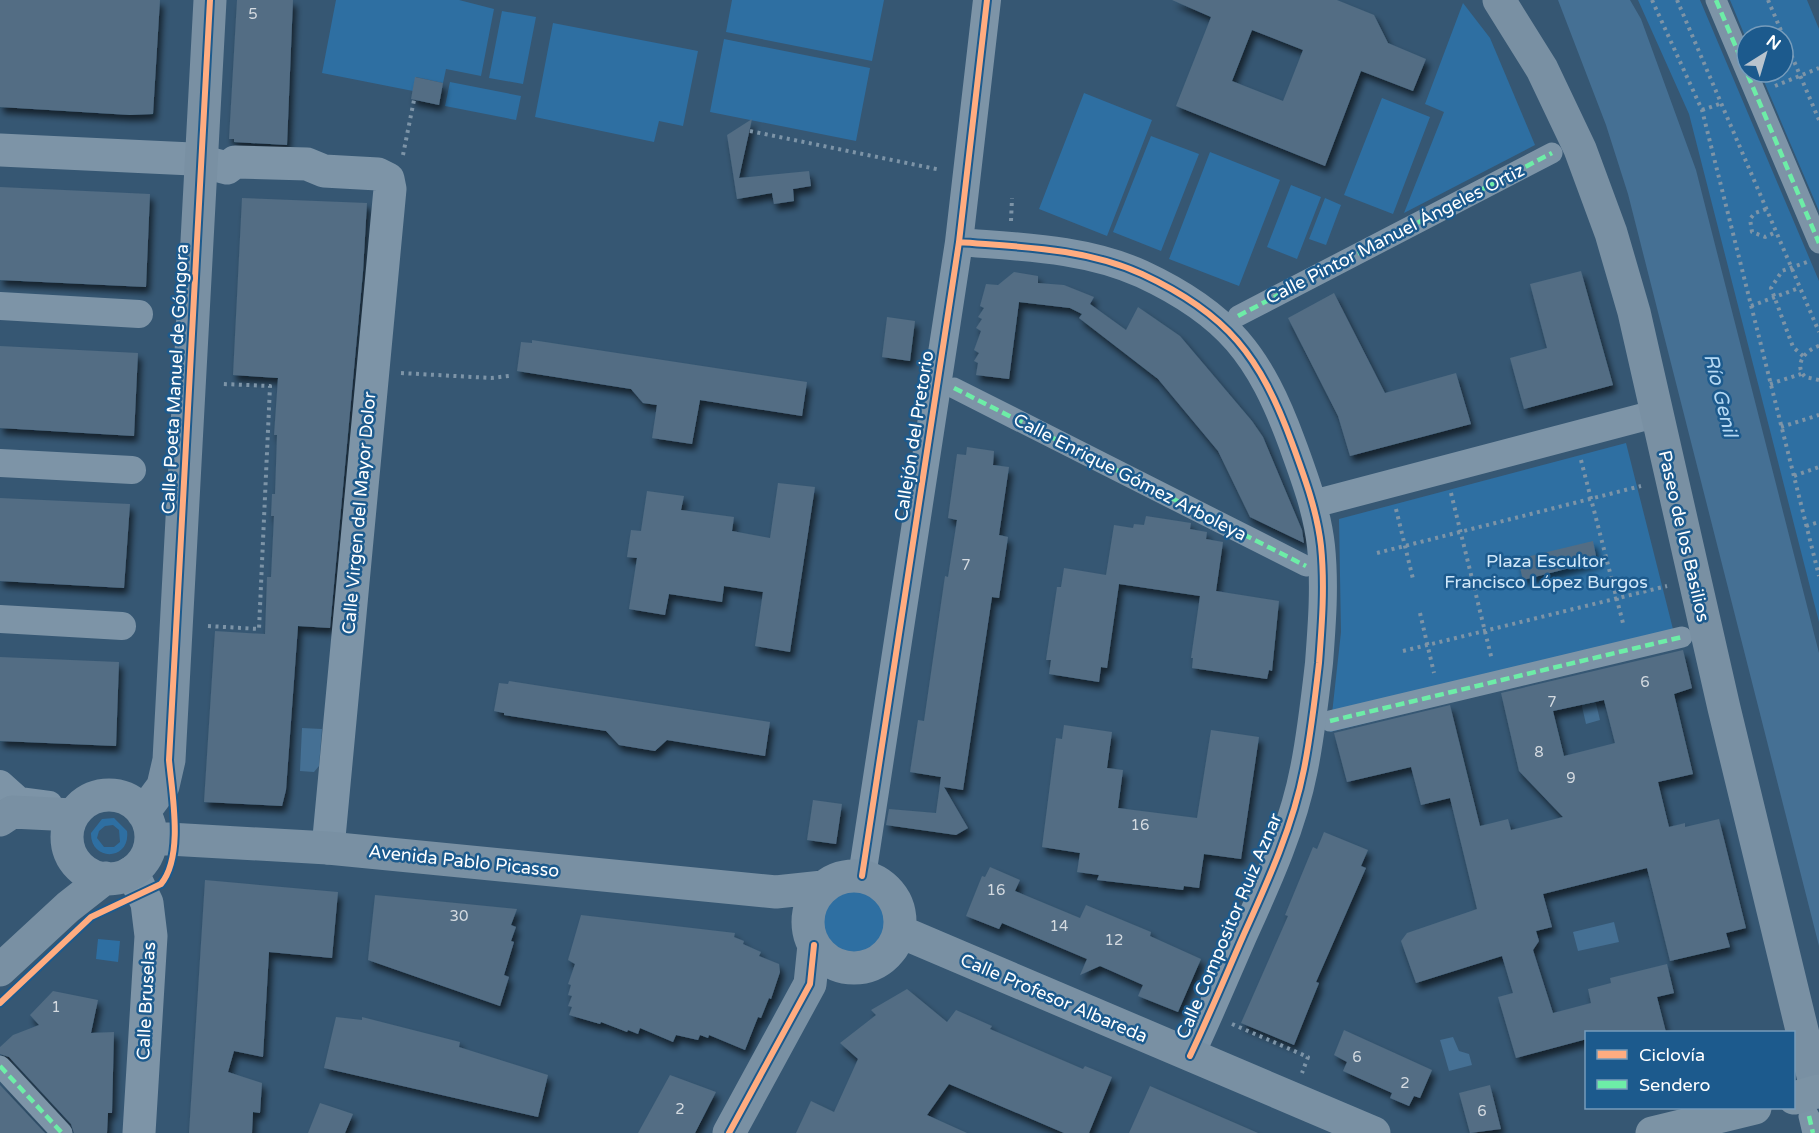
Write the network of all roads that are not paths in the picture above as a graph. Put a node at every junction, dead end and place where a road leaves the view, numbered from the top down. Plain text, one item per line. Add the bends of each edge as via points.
1 (210, 0) edge
2 (987, 0) edge
3 (1498, 0) edge
4 (1716, 0) edge
5 (0, 150) edge
6 (1552, 153) dead end
7 (214, 165) junction
8 (959, 242) junction
9 (1816, 251) edge
10 (0, 306) edge
11 (139, 314) dead end
12 (1238, 316) dead end
13 (954, 388) dead end
14 (1655, 414) junction
15 (0, 464) edge
16 (132, 470) dead end
17 (1313, 504) junction
18 (1306, 566) dead end
19 (0, 619) edge
20 (122, 626) dead end
21 (1682, 637) dead end
22 (1330, 721) dead end
23 (0, 784) edge
24 (0, 821) edge
25 (67, 825) junction
26 (147, 825) junction
27 (328, 848) junction
28 (118, 875) junction
29 (862, 876) junction
30 (823, 887) junction
31 (776, 892) junction
32 (901, 932) junction
33 (812, 939) junction
34 (843, 967) junction
35 (0, 970) edge
36 (810, 984) junction
37 (1793, 1031) edge
38 (1795, 1039) edge
39 (1190, 1056) junction
40 (0, 1066) edge
41 (1810, 1106) edge
42 (1747, 1109) edge
43 (62, 1133) edge
44 (139, 1133) edge
45 (729, 1133) edge
46 (1374, 1133) edge
47 (1652, 1133) edge

1 - 7 main road, Calle Poeta Manuel de Góngora
2 - 8 street, Callejón del Pretorio
3 - 14 main road, Paseo de los Basilios via 1542,69 1580,149 1634,312
4 - 9 street
5 - 7 street via 148,156
6 - 12 street, Calle Pintor Manuel Ángeles Ortiz
7 - 26 main road, Calle Poeta Manuel de Góngora via 170,760
7 - 27 street, Calle Virgen del Mayor Dolor via 234,175 307,177 324,171 378,174 395,169 390,189
8 - 17 street, Calle Compositor Ruiz Aznar via 1061,251 1098,260 1169,288 1222,323 1254,360 1278,406
8 - 29 street, Callejón del Pretorio
10 - 11 street
13 - 18 street, Calle Enrique Gómez Arboleya
14 - 17 street
14 - 37 main road, Paseo de los Basilios
15 - 16 street
17 - 39 street, Calle Compositor Ruiz Aznar via 1321,544 1323,616 1304,770 1269,877
19 - 20 street
21 - 22 street
23 - 25 street via 19,801 49,805
24 - 25 main road
25 - 26 main road via 86,802 103,795 124,798
25 - 28 main road via 81,868
26 - 27 main road, Avenida Pablo Picasso
26 - 28 main road via 147,856
27 - 31 main road, Avenida Pablo Picasso
28 - 35 main road via 68,907
28 - 44 street, Calle Bruselas via 147,903 151,936
29 - 30 main road via 849,875
29 - 32 main road via 884,886 894,897
30 - 31 main road, Avenida Pablo Picasso
30 - 33 main road via 810,908
31 - 33 main road via 792,921
32 - 34 main road via 882,959 868,966
32 - 39 main road, Calle Profesor Albareda
33 - 34 main road via 826,958
33 - 36 main road
34 - 36 main road
36 - 45 main road
38 - 41 main road, Paseo de los Basilios
39 - 46 main road, Calle Profesor Albareda
40 - 43 street
42 - 47 main road

